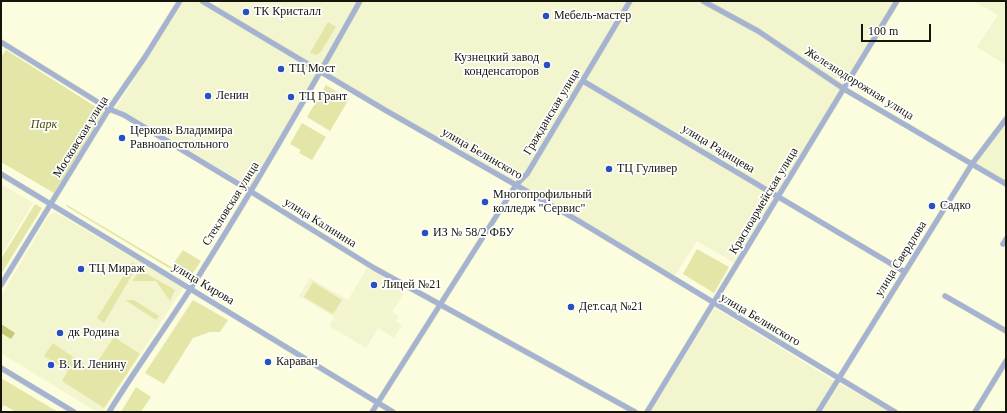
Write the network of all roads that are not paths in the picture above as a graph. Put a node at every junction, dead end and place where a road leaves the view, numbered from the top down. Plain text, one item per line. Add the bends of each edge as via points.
1 (180, 1) edge
2 (202, 1) edge
3 (360, 1) edge
4 (630, 1) edge
5 (703, 1) edge
6 (898, 1) edge
7 (1, 42) edge
8 (321, 71) junction
9 (583, 80) junction
10 (844, 88) junction
11 (110, 109) junction
12 (1006, 119) edge
13 (972, 164) junction
14 (1, 174) edge
15 (1006, 184) edge
16 (516, 185) junction
17 (251, 192) junction
18 (779, 196) junction
19 (52, 204) junction
20 (904, 272) junction
21 (1, 285) edge
22 (191, 288) junction
23 (945, 296) dead end
24 (714, 303) junction
25 (440, 305) junction
26 (1006, 331) edge
27 (1006, 361) edge
28 (1, 368) edge
29 (839, 379) junction
30 (378, 403) junction
31 (74, 412) edge
32 (109, 412) edge
33 (372, 412) edge
34 (393, 412) edge
35 (635, 412) edge
36 (647, 412) edge
37 (818, 412) edge
38 (895, 412) edge
39 (975, 412) edge

1 - 11 street, Московская улица
2 - 8 street, улица Белинского
3 - 8 street, Стекловская улица
4 - 9 street, Гражданская улица
5 - 10 street, Железнодорожная улица via 758,32
6 - 10 street, Красноармейская улица
7 - 11 street, улица Калинина
8 - 16 street, улица Белинского
8 - 17 street, Стекловская улица
9 - 16 street, Гражданская улица via 527,174
9 - 18 street, улица Радищева
10 - 13 street, Железнодорожная улица
10 - 18 street, Красноармейская улица
11 - 17 street, улица Калинина
11 - 19 street, Московская улица
12 - 13 street, улица Свердлова
13 - 15 street, Железнодорожная улица
13 - 20 street, улица Свердлова
14 - 19 street, улица Кирова
16 - 24 street, улица Белинского
16 - 25 street, Гражданская улица
17 - 22 street, Стекловская улица
17 - 25 street, улица Калинина via 374,268
18 - 20 street, улица Радищева
18 - 24 street, Красноармейская улица
19 - 21 street, Московская улица
19 - 22 street, улица Кирова
20 - 29 street, улица Свердлова
22 - 30 street, улица Кирова
22 - 32 street, Стекловская улица
23 - 26 street
24 - 29 street, улица Белинского
24 - 36 street, Красноармейская улица
25 - 30 street, Гражданская улица
25 - 35 street, улица Калинина
27 - 39 street
28 - 31 street
29 - 37 street, улица Свердлова
29 - 38 street, улица Белинского
30 - 33 street, Гражданская улица
30 - 34 street, улица Кирова

